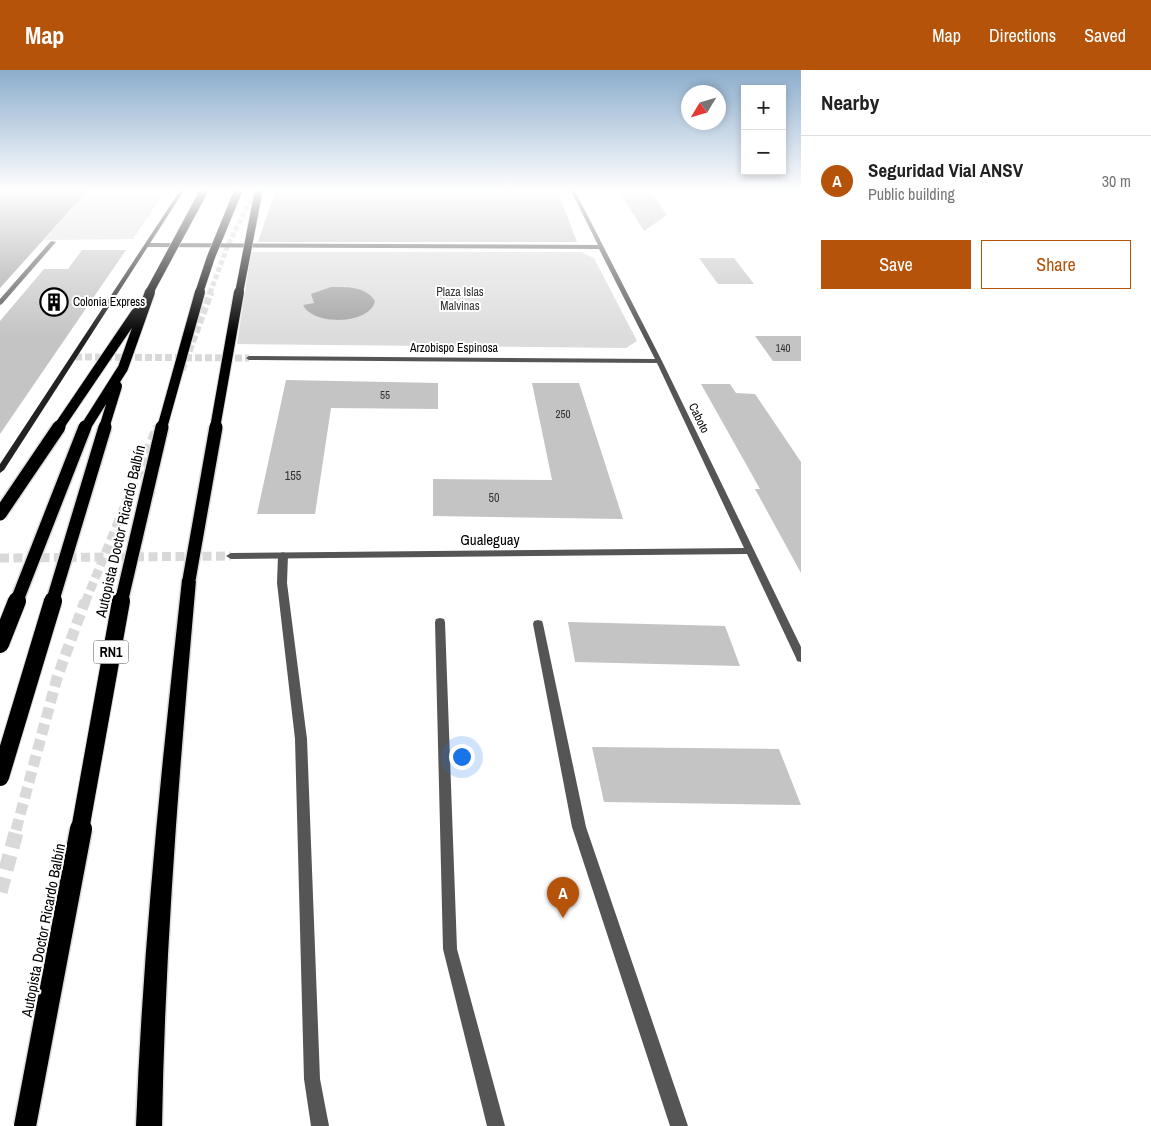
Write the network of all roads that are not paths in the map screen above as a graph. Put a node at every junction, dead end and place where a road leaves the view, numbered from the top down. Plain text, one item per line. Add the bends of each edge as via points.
1 (152, 238) edge
2 (179, 238) edge
3 (219, 238) edge
4 (250, 238) edge
5 (597, 238) edge
6 (53, 242) dead end
7 (148, 245) junction
8 (602, 247) junction
9 (148, 295) junction
10 (0, 303) edge
11 (249, 358) tunnel mouth
12 (659, 361) junction
13 (123, 368) junction
14 (0, 470) edge
15 (0, 514) edge
16 (750, 551) junction
17 (283, 555) junction
18 (230, 556) tunnel mouth
19 (440, 622) dead end
20 (538, 624) dead end
21 (0, 644) edge
22 (801, 658) edge
23 (0, 777) edge
24 (25, 1126) edge
25 (149, 1126) edge
26 (320, 1126) edge
27 (496, 1126) edge
28 (679, 1126) edge

1 - 7 main road
2 - 9 highway, bridge
3 - 24 highway, Autopista Doctor Ricardo Balbín / RN1, bridge via 194,309 155,452 122,596
4 - 25 highway, bridge via 190,580 166,810 152,1010
5 - 8 street, Caboto
6 - 10 street
7 - 8 street
7 - 14 main road
8 - 12 street, Caboto
9 - 13 highway, bridge
9 - 15 highway, bridge
11 - 12 street, Arzobispo Espinosa
12 - 16 street, Caboto
13 - 21 highway, bridge via 86,425
13 - 23 highway, bridge
16 - 17 street, Gualeguay
16 - 22 street, Caboto
17 - 18 street, Gualeguay
17 - 26 street via 282,583 302,739 312,1079
19 - 27 street via 450,949
20 - 28 street via 579,827

